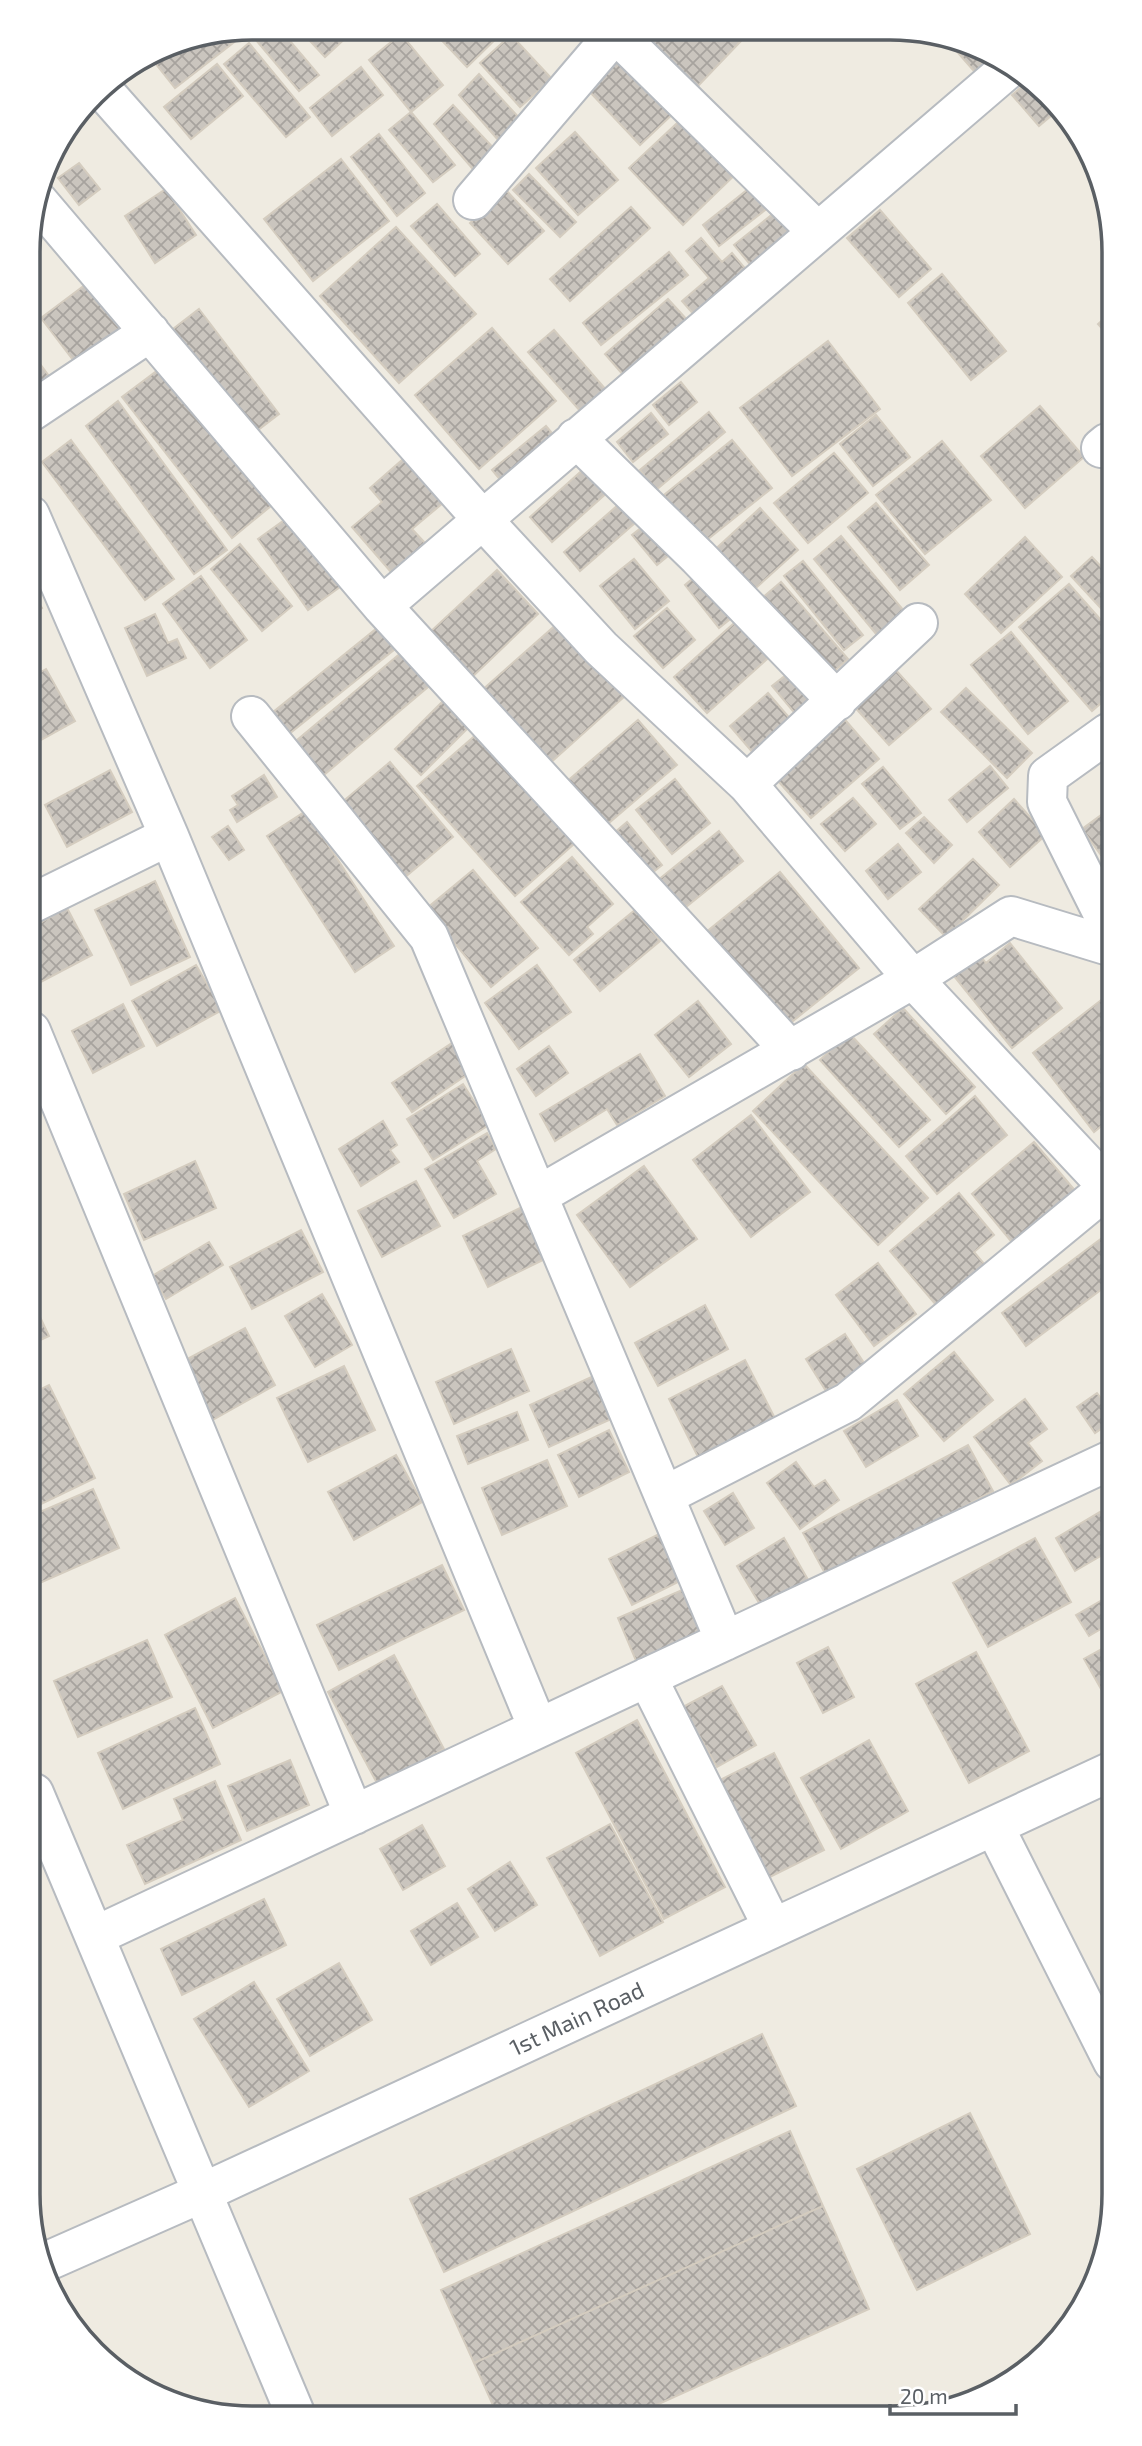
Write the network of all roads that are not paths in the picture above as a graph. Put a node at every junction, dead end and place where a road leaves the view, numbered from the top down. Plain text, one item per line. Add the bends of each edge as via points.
1 (607, 40) edge
2 (624, 40) edge
3 (1003, 73) edge
4 (109, 97) edge
5 (473, 200) dead end
6 (45, 209) edge
7 (817, 231) junction
8 (150, 332) junction
9 (41, 405) edge
10 (576, 438) junction
11 (482, 519) junction
12 (41, 540) edge
13 (382, 606) junction
14 (918, 623) dead end
15 (837, 701) junction
16 (251, 716) dead end
17 (1102, 737) edge
18 (747, 784) junction
19 (169, 836) junction
20 (41, 899) edge
21 (1102, 911) edge
22 (1102, 944) edge
23 (913, 979) junction
24 (791, 1051) junction
25 (41, 1054) edge
26 (1102, 1180) edge
27 (1102, 1194) edge
28 (539, 1195) junction
29 (1101, 1465) edge
30 (666, 1494) junction
31 (725, 1641) junction
32 (647, 1677) junction
33 (538, 1728) junction
34 (1101, 1776) edge
35 (40, 1808) edge
36 (354, 1815) junction
37 (994, 1826) junction
38 (773, 1928) junction
39 (95, 1936) junction
40 (1101, 2038) edge
41 (204, 2192) junction
42 (51, 2260) edge
43 (292, 2406) edge

1 - 5 street
2 - 7 street
3 - 7 street
4 - 11 street
6 - 8 street
7 - 10 street
8 - 9 street
8 - 13 street
10 - 11 street
10 - 15 street
11 - 13 street
11 - 18 street via 601,648
12 - 19 street
13 - 24 street
14 - 15 street
15 - 18 street
16 - 28 street via 429,937
17 - 21 street via 1048,776 1047,802
18 - 23 street
19 - 20 street
19 - 33 street
22 - 23 street via 1012,916
23 - 24 street
23 - 26 street
24 - 28 street
25 - 36 street
27 - 30 street via 848,1402
28 - 30 street
29 - 31 street
30 - 31 street
31 - 32 street
32 - 33 street
32 - 38 street
33 - 36 street
34 - 37 street, 1st Main Road
35 - 39 street
36 - 39 street
37 - 38 street, 1st Main Road
37 - 40 street
38 - 41 street, 1st Main Road
39 - 41 street
41 - 42 street, 1st Main Road
41 - 43 street

